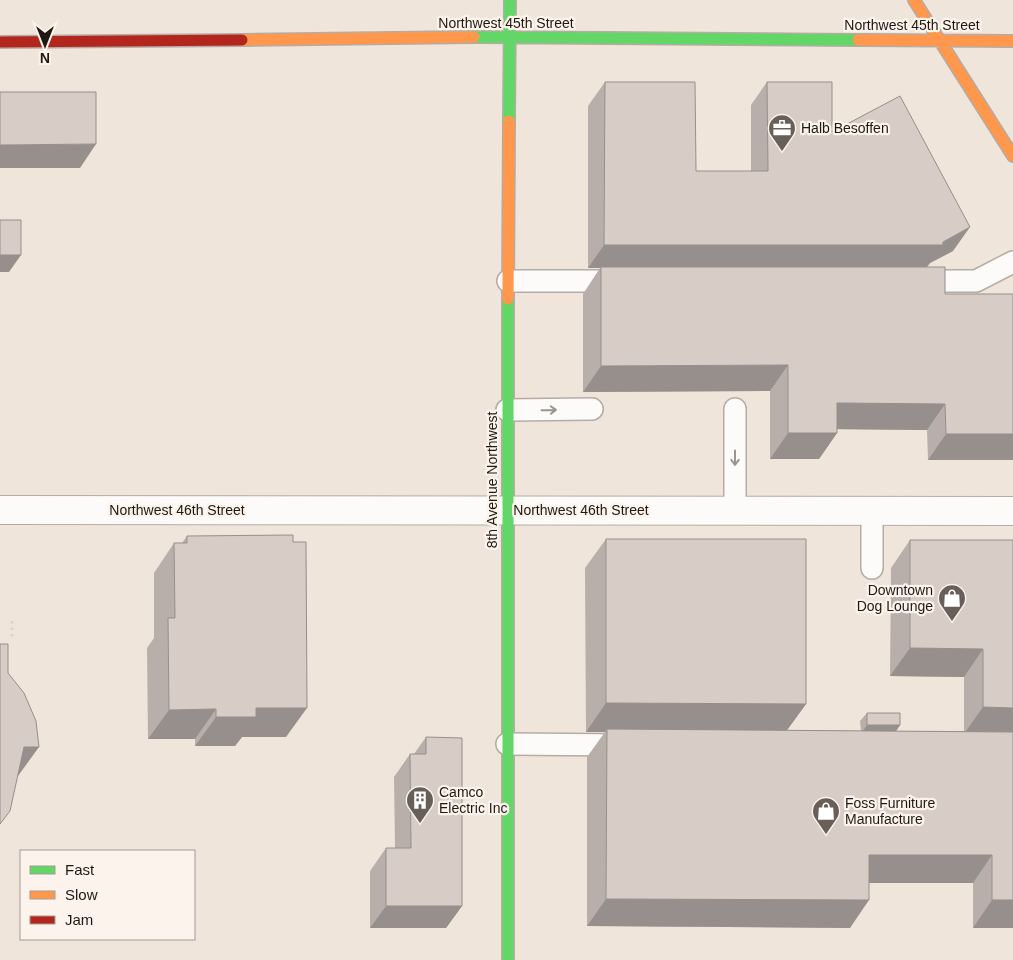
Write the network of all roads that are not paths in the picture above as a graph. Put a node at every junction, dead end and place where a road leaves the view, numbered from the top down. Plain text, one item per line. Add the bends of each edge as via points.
1 (510, 0) edge
2 (914, 0) edge
3 (509, 37) junction
4 (940, 40) junction
5 (1013, 41) edge
6 (0, 42) edge
7 (1013, 156) edge
8 (1013, 262) edge
9 (508, 281) junction
10 (636, 281) edge
11 (899, 281) edge
12 (592, 409) dead end
13 (736, 409) dead end
14 (507, 410) junction
15 (506, 509) junction
16 (0, 510) edge
17 (736, 511) junction
18 (872, 511) junction
19 (1013, 511) edge
20 (872, 568) dead end
21 (507, 744) junction
22 (646, 745) edge
23 (508, 960) edge

1 - 3 main road, 8th Avenue Northwest
2 - 4 main road
3 - 4 main road, Northwest 45th Street
3 - 6 main road, Northwest 45th Street
3 - 9 main road, 8th Avenue Northwest
4 - 5 main road, Northwest 45th Street
4 - 7 main road
8 - 11 lane via 976,281
9 - 10 lane
9 - 14 main road, 8th Avenue Northwest
14 -> 12 lane
13 -> 17 lane
14 - 15 main road, 8th Avenue Northwest
15 - 16 street, Northwest 46th Street
15 - 17 street, Northwest 46th Street
15 - 21 main road, 8th Avenue Northwest
17 - 18 street, Northwest 46th Street
18 - 19 street, Northwest 46th Street
18 - 20 lane
21 - 22 lane
21 - 23 main road, 8th Avenue Northwest

